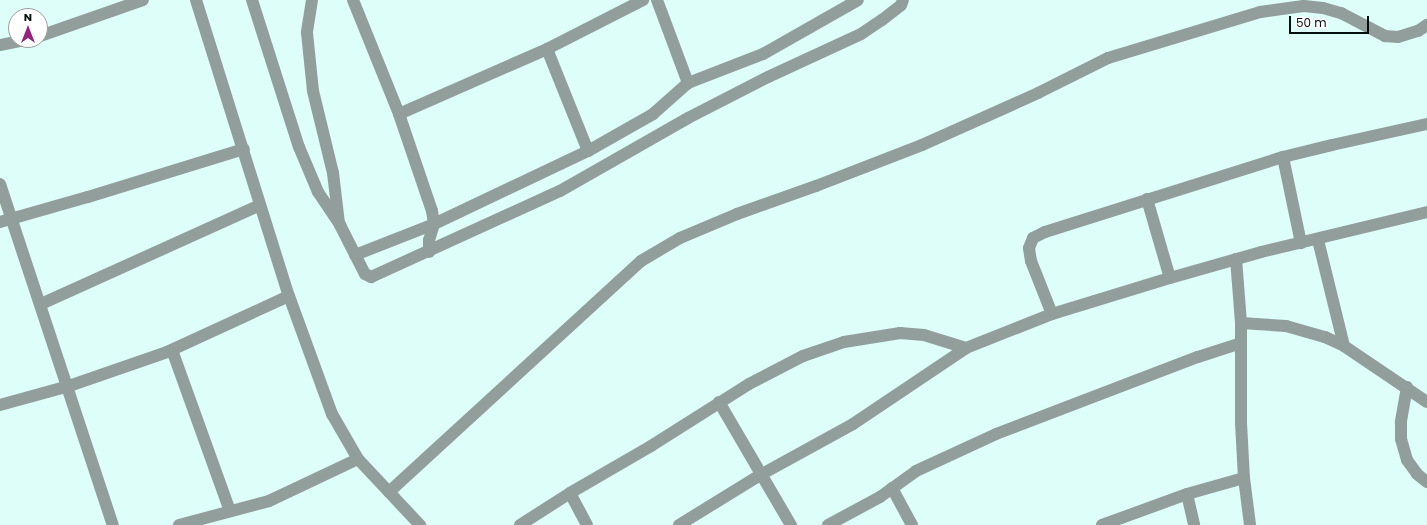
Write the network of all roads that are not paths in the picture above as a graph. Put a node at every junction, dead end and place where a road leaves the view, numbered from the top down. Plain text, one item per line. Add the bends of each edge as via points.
1 (143, 0) edge
2 (196, 0) edge
3 (252, 0) edge
4 (312, 0) edge
5 (353, 0) edge
6 (643, 0) edge
7 (657, 0) edge
8 (858, 0) edge
9 (903, 0) edge
10 (1427, 24) edge
11 (48, 33) edge
12 (547, 49) junction
13 (688, 83) junction
14 (399, 114) junction
15 (1427, 124) edge
16 (244, 149) junction
17 (588, 151) junction
18 (1283, 158) junction
19 (0, 184) edge
20 (1147, 199) junction
21 (260, 205) junction
22 (1427, 212) edge
23 (5, 220) edge
24 (434, 224) junction
25 (340, 225) junction
26 (1318, 240) junction
27 (1301, 243) junction
28 (429, 252) junction
29 (355, 255) junction
30 (1236, 259) junction
31 (1170, 278) junction
32 (289, 296) junction
33 (41, 304) junction
34 (1052, 314) junction
35 (1241, 323) junction
36 (1241, 343) junction
37 (1344, 346) junction
38 (966, 348) junction
39 (172, 350) junction
40 (69, 386) junction
41 (1407, 387) junction
42 (718, 402) junction
43 (1427, 402) edge
44 (0, 405) edge
45 (358, 459) junction
46 (762, 474) junction
47 (1244, 478) junction
48 (1427, 482) edge
49 (892, 488) junction
50 (389, 492) junction
51 (570, 493) junction
52 (1187, 494) junction
53 (230, 512) junction
54 (417, 524) edge
55 (113, 525) edge
56 (179, 525) edge
57 (520, 525) edge
58 (587, 525) edge
59 (679, 525) edge
60 (791, 525) edge
61 (828, 525) edge
62 (912, 525) edge
63 (1102, 525) edge
64 (1194, 525) edge
65 (1250, 525) edge

1 - 11 street
2 - 16 street
3 - 25 street via 299,147 318,192
4 - 25 street via 307,33 313,91 333,173
5 - 14 street
6 - 12 street
7 - 13 street
8 - 13 street via 763,54
9 - 28 street via 901,5 862,34 768,77 688,118 560,191
10 - 50 street via 1418,31 1398,37 1385,36 1341,13 1304,6 1238,18 1108,58 1038,93 922,145 680,238 641,261
12 - 14 street
12 - 17 street
13 - 17 street via 653,114
14 - 24 street via 432,211
15 - 18 street via 1332,144
16 - 21 street
16 - 23 street
17 - 24 street
18 - 20 street
18 - 27 street
19 - 23 street
20 - 31 street
20 - 34 street via 1058,227 1033,238 1029,248 1031,262
21 - 32 street
21 - 33 street
22 - 26 street
23 - 33 street
24 - 28 street via 429,240
24 - 29 street
25 - 29 street
26 - 27 street
26 - 37 street
27 - 30 street
28 - 29 street via 371,277 365,274
30 - 31 street
30 - 35 street
31 - 34 street
32 - 39 street
32 - 45 street via 332,414
33 - 40 street
34 - 38 street
35 - 36 street
35 - 37 street via 1305,331
36 - 47 street
36 - 49 street via 996,434 916,471
37 - 41 street
38 - 42 street via 924,335 900,333 844,342 803,356
38 - 46 street via 853,424
39 - 40 street
39 - 53 street
40 - 44 street
40 - 55 street
41 - 43 street
41 - 48 street via 1401,422 1402,439 1407,460 1417,474
42 - 46 street
42 - 51 street via 651,446
45 - 50 street
45 - 53 street via 269,501
46 - 59 street
46 - 60 street
47 - 52 street
47 - 65 street
49 - 61 street
49 - 62 street
50 - 54 street
51 - 57 street
51 - 58 street
52 - 63 street
52 - 64 street
53 - 56 street

